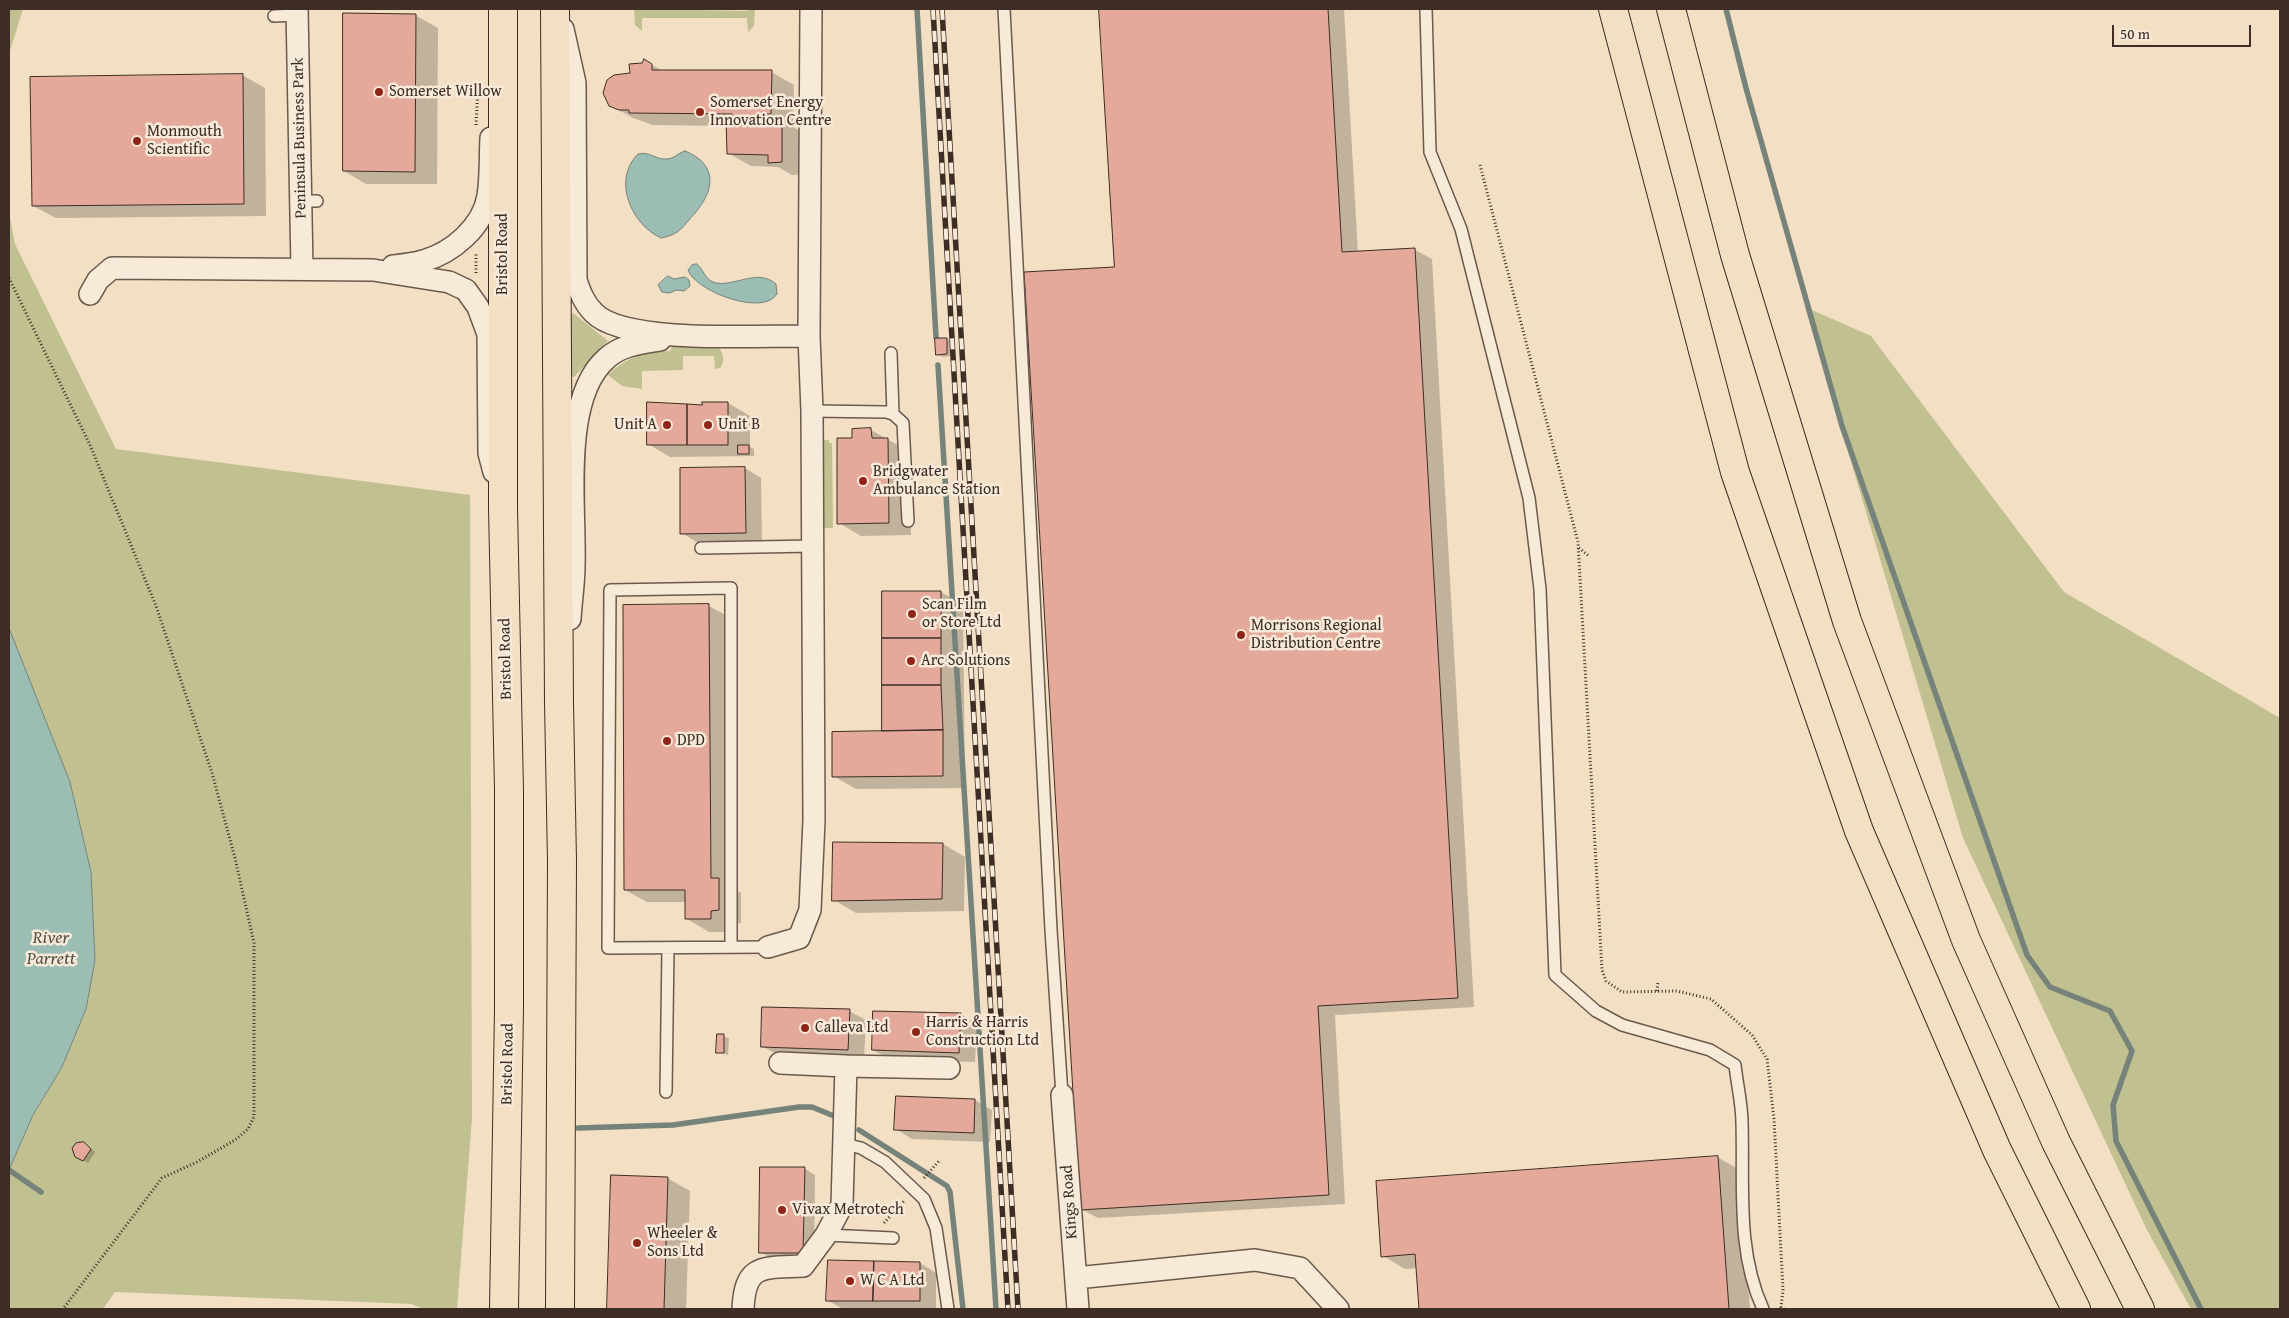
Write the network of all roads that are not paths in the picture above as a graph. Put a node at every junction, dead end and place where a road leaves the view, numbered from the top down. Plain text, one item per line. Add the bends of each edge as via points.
1 (503, 9) edge
2 (557, 9) edge
3 (811, 9) edge
4 (1004, 9) edge
5 (1426, 9) edge
6 (1613, 9) edge
7 (1671, 9) edge
8 (297, 12) edge
9 (274, 16) dead end
10 (503, 49) junction
11 (302, 268) junction
12 (373, 270) junction
13 (90, 294) dead end
14 (688, 335) junction
15 (809, 336) junction
16 (891, 353) dead end
17 (812, 411) junction
18 (893, 414) junction
19 (503, 508) junction
20 (908, 520) dead end
21 (813, 546) junction
22 (701, 548) dead end
23 (559, 734) junction
24 (731, 947) junction
25 (768, 947) joint
26 (668, 948) junction
27 (780, 1063) dead end
28 (846, 1066) junction
29 (949, 1068) dead end
30 (666, 1092) dead end
31 (1062, 1095) joint
32 (844, 1144) junction
33 (826, 1236) junction
34 (892, 1238) dead end
35 (1076, 1278) junction
36 (504, 1309) edge
37 (560, 1309) edge
38 (743, 1309) edge
39 (948, 1309) edge
40 (1078, 1309) edge
41 (1338, 1309) edge
42 (1762, 1309) edge
43 (2076, 1309) edge
44 (2140, 1309) edge

1 - 10 main road, Bristol Road
2 - 14 street via 575,83 574,246 576,280 582,298 594,314 618,327
2 - 23 main road
3 - 15 street
4 - 31 lane
5 - 42 lane via 1430,152 1461,229 1529,498 1540,589 1555,975 1596,1011 1622,1025 1710,1050 1735,1065 1742,1121 1741,1201 1747,1263
6 - 43 main road via 1735,472 1859,830 1997,1150
7 - 44 main road via 1735,255 1847,621 1966,940 2056,1142
8 - 9 lane
8 - 11 street, Peninsula Business Park via 309,201
10 - 12 street via 493,100 488,198 478,220 446,252 423,261
10 - 19 main road, Bristol Road
11 - 12 street
11 - 13 street via 112,268 98,280
12 - 19 street via 449,282 466,290 478,306 488,334 489,453
14 - 15 street
14 - 23 street via 631,346 608,357 588,381 579,408 573,483 574,566
15 - 17 street
16 - 18 lane
17 - 18 lane
17 - 21 street
18 - 20 lane via 904,428
19 - 36 main road, Bristol Road via 509,790
21 - 22 lane
21 - 25 street via 814,820 810,910 798,938
23 - 37 main road via 562,860
24 - 25 lane
24 - 26 lane
24 - 26 lane via 731,588 610,590 608,948
26 - 30 lane
27 - 28 street
28 - 29 street
28 - 32 street
31 - 35 street, Kings Road
32 - 33 street via 842,1205
32 - 39 lane via 861,1148 885,1162 924,1199 936,1228
33 - 34 lane
33 - 38 street via 802,1266 770,1268 752,1274 744,1288
35 - 40 street, Kings Road
35 - 41 street via 1255,1260 1300,1268

